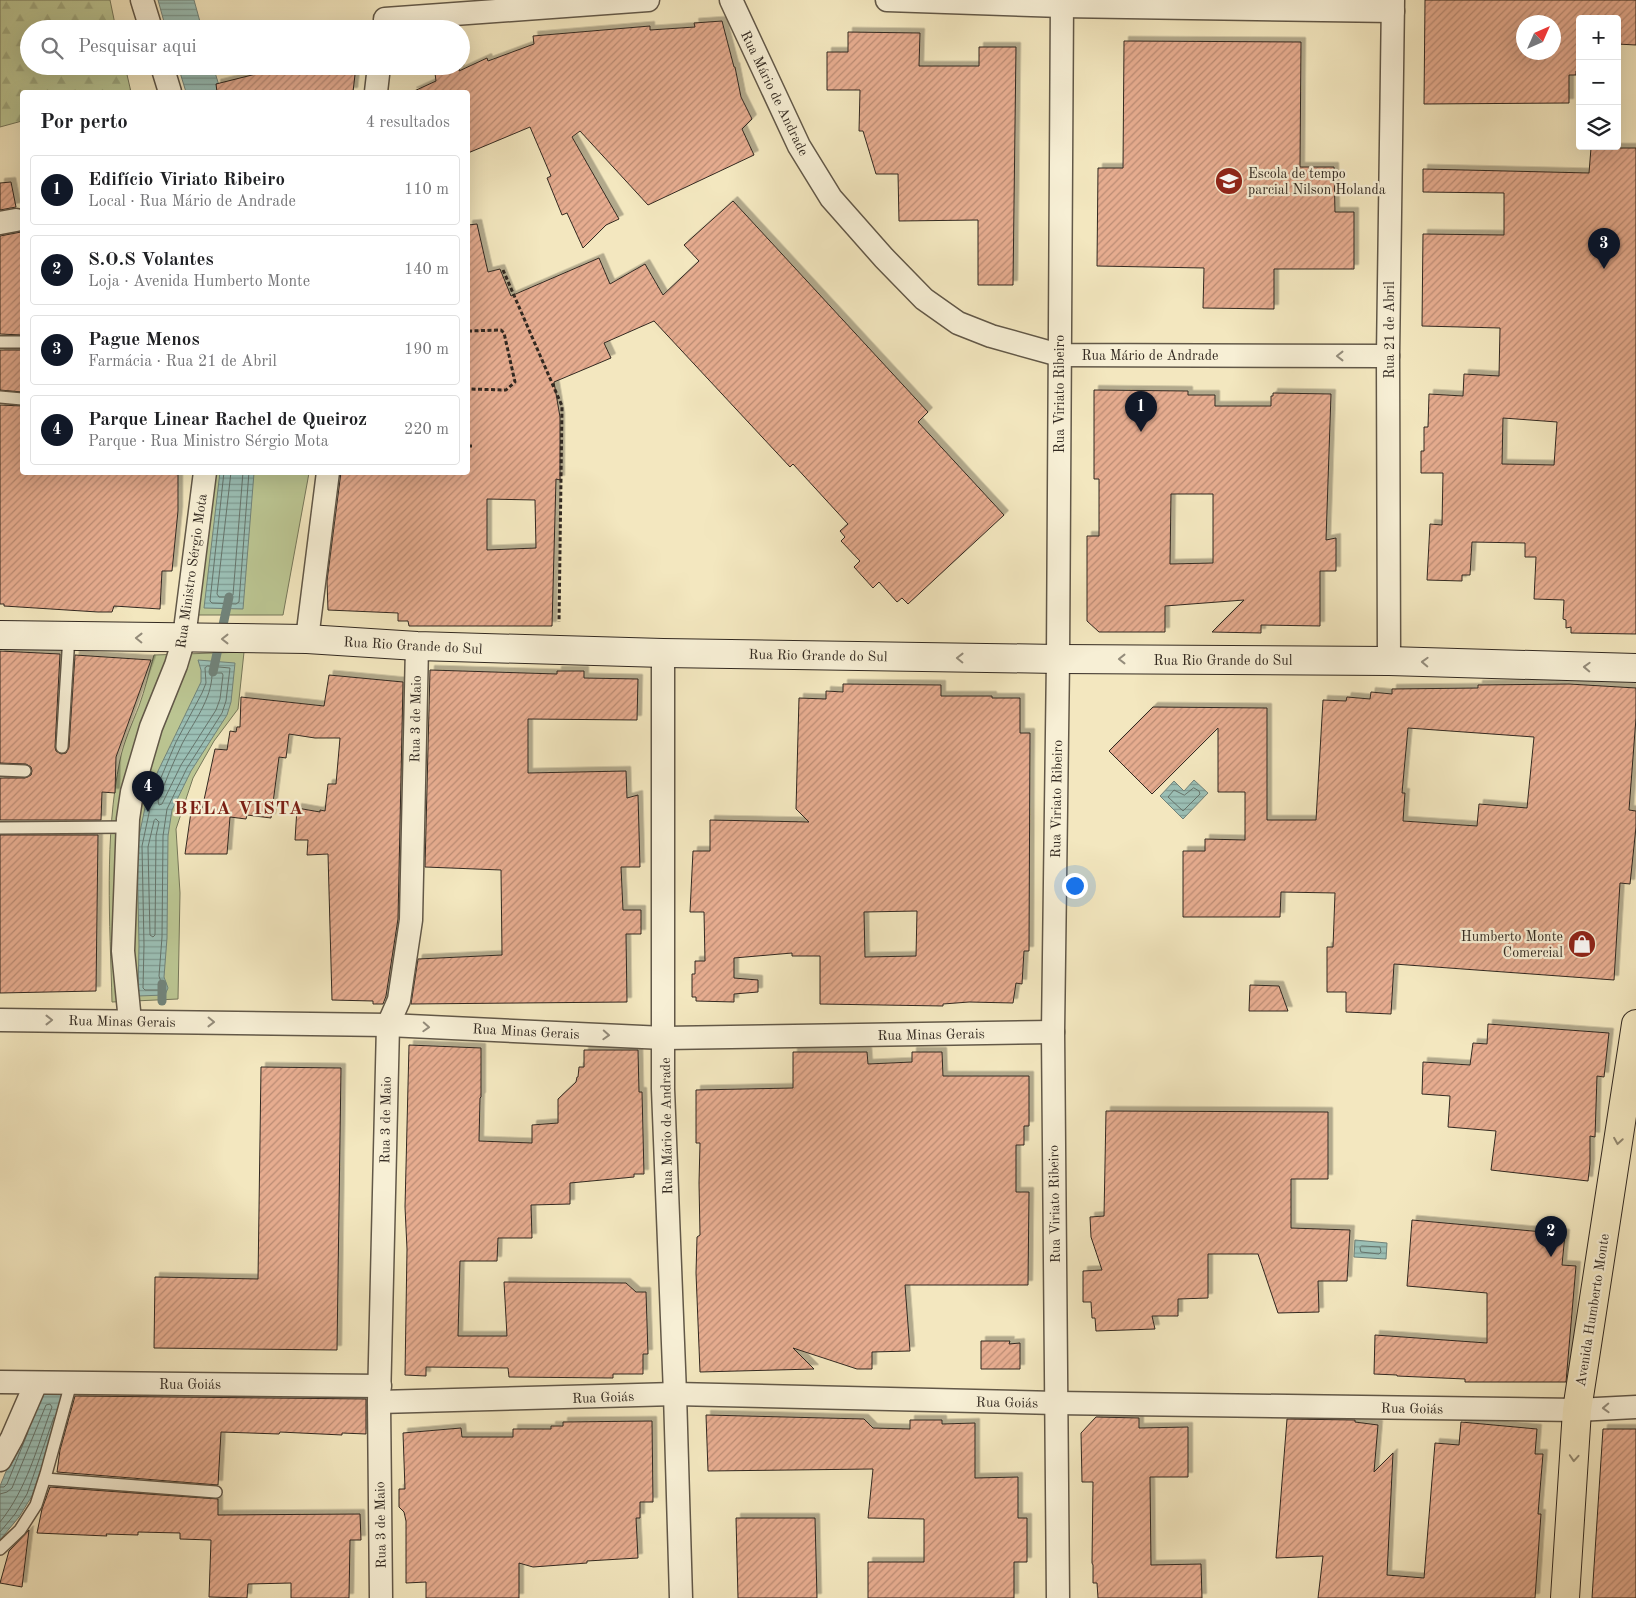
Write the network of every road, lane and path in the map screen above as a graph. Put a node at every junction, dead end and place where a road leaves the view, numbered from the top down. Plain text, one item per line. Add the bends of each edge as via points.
1 (142, 0) edge
2 (648, 0) edge
3 (731, 0) edge
4 (887, 0) edge
5 (1062, 3) edge
6 (1393, 6) edge
7 (386, 16) edge
8 (148, 20) edge
9 (165, 75) edge
10 (378, 75) edge
11 (169, 90) edge
12 (376, 90) edge
13 (503, 270) dead end
14 (470, 331) edge
15 (0, 342) edge
16 (20, 342) edge
17 (1060, 355) junction
18 (1388, 356) junction
19 (470, 389) edge
20 (0, 397) edge
21 (20, 399) edge
22 (205, 475) edge
23 (328, 475) edge
24 (0, 635) edge
25 (69, 636) junction
26 (186, 638) junction
27 (307, 640) junction
28 (417, 646) junction
29 (559, 650) junction
30 (663, 653) junction
31 (1058, 659) junction
32 (1389, 661) junction
33 (1636, 668) edge
34 (62, 747) dead end
35 (0, 770) edge
36 (25, 771) dead end
37 (127, 827) junction
38 (0, 828) edge
39 (0, 1020) edge
40 (130, 1021) junction
41 (1636, 1024) edge
42 (388, 1025) junction
43 (1053, 1032) junction
44 (664, 1038) junction
45 (0, 1382) edge
46 (36, 1383) junction
47 (71, 1383) junction
48 (379, 1394) junction
49 (675, 1394) junction
50 (1056, 1403) junction
51 (1636, 1407) edge
52 (1577, 1410) junction
53 (0, 1460) edge
54 (45, 1479) junction
55 (216, 1492) dead end
56 (0, 1549) edge
57 (381, 1598) edge
58 (681, 1598) edge
59 (1058, 1598) edge
60 (1565, 1598) edge

1 - 8 street
2 - 7 street
3 - 17 street, Rua Mário de Andrade via 799,146 831,198 884,258 924,299 958,323 991,336
4 - 5 street
5 - 6 street
5 - 17 street, Rua Viriato Ribeiro
6 - 18 street, Rua 21 de Abril
9 - 11 street
10 - 12 street
13 - 29 path via 562,406
14 - 19 path via 502,330 515,382 506,390
15 - 16 lane
18 -> 17 street, Rua Mário de Andrade
17 - 31 street, Rua Viriato Ribeiro
18 - 32 street, Rua 21 de Abril
20 - 21 lane
22 - 26 street, Rua Ministro Sérgio Mota
23 - 27 street
24 - 25 street, Rua Rio Grande do Sul
26 -> 25 street, Rua Rio Grande do Sul
25 - 34 lane
27 -> 26 street, Rua Rio Grande do Sul
26 - 37 street, Rua Ministro Sérgio Mota via 151,727 132,792
27 - 28 street, Rua Rio Grande do Sul
28 - 29 street, Rua Rio Grande do Sul
28 - 42 street, Rua 3 de Maio via 410,920 400,1000
29 - 30 street, Rua Rio Grande do Sul
31 -> 30 street, Rua Rio Grande do Sul
30 - 44 street, Rua Mário de Andrade
32 -> 31 street, Rua Rio Grande do Sul
31 - 43 street, Rua Viriato Ribeiro
33 -> 32 street, Rua Rio Grande do Sul
35 - 36 lane
37 - 38 lane
37 - 40 street, Rua Ministro Sérgio Mota via 123,951
39 -> 40 street, Rua Minas Gerais
40 -> 42 street, Rua Minas Gerais
41 -> 52 main road, Avenida Humberto Monte
42 -> 44 street, Rua Minas Gerais
42 - 48 street, Rua 3 de Maio
43 - 44 street, Rua Minas Gerais
43 - 50 street, Rua Viriato Ribeiro
44 - 49 street, Rua Mário de Andrade via 663,1089
45 - 46 street, Rua Goiás
46 - 47 street, Rua Goiás
46 - 53 street
47 - 48 street, Rua Goiás
47 - 54 lane
48 - 49 street, Rua Goiás
48 - 57 street, Rua 3 de Maio
49 - 50 street, Rua Goiás
49 - 58 street, Rua Mário de Andrade
50 - 52 street, Rua Goiás
50 - 59 street, Rua Viriato Ribeiro
51 -> 52 street, Rua Goiás
52 -> 60 main road, Avenida Humberto Monte
54 - 55 lane
54 - 56 lane via 36,1505 20,1530

